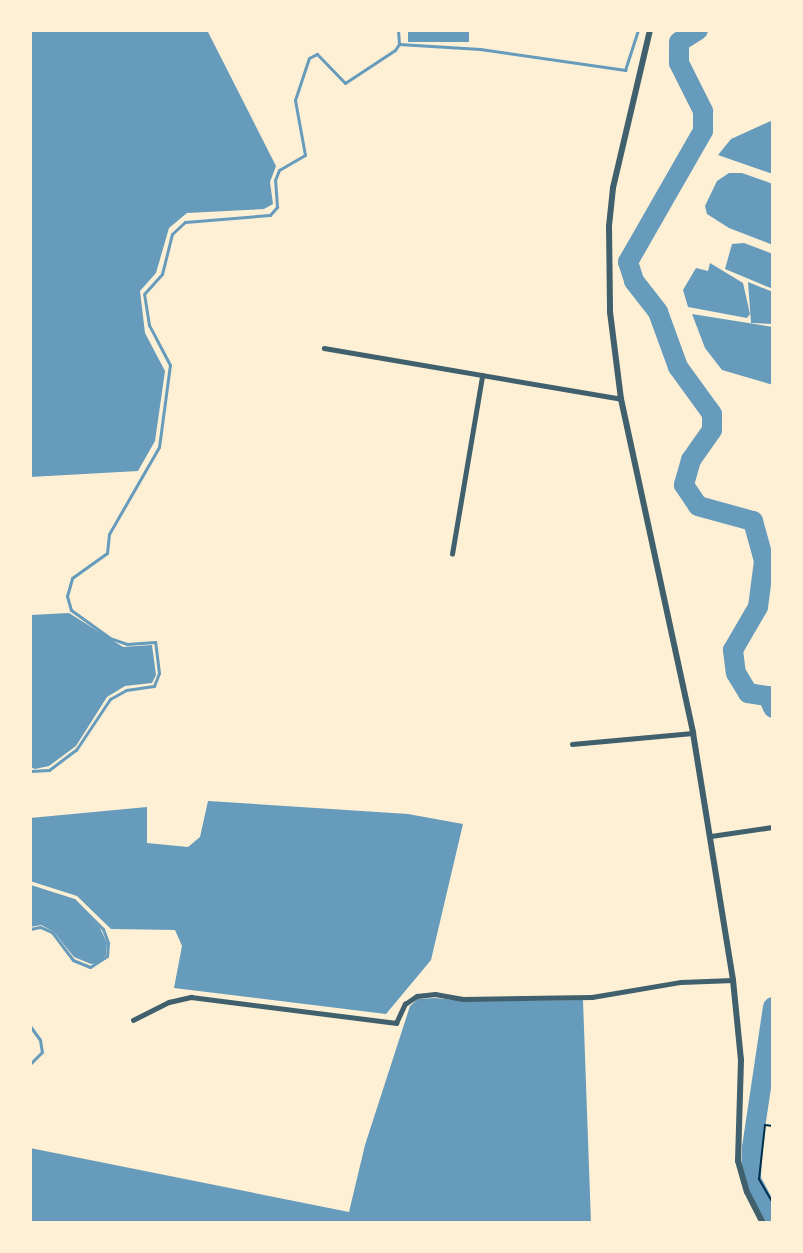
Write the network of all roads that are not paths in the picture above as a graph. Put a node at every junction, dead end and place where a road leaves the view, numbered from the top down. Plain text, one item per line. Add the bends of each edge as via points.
1 (650, 30) edge
2 (324, 348) dead end
3 (482, 376) junction
4 (621, 399) junction
5 (452, 554) dead end
6 (693, 733) junction
7 (572, 744) dead end
8 (773, 827) edge
9 (711, 836) junction
10 (733, 980) junction
11 (133, 1020) dead end
12 (763, 1223) edge

1 - 4 street via 613,188 609,226 610,312
2 - 3 street
3 - 4 street
3 - 5 street
4 - 6 street
6 - 7 street
6 - 9 street
8 - 9 street
9 - 10 street
10 - 11 street via 681,982 592,997 417,996 405,1004 396,1023 190,997 169,1002
10 - 12 street via 741,1060 738,1161 747,1192

